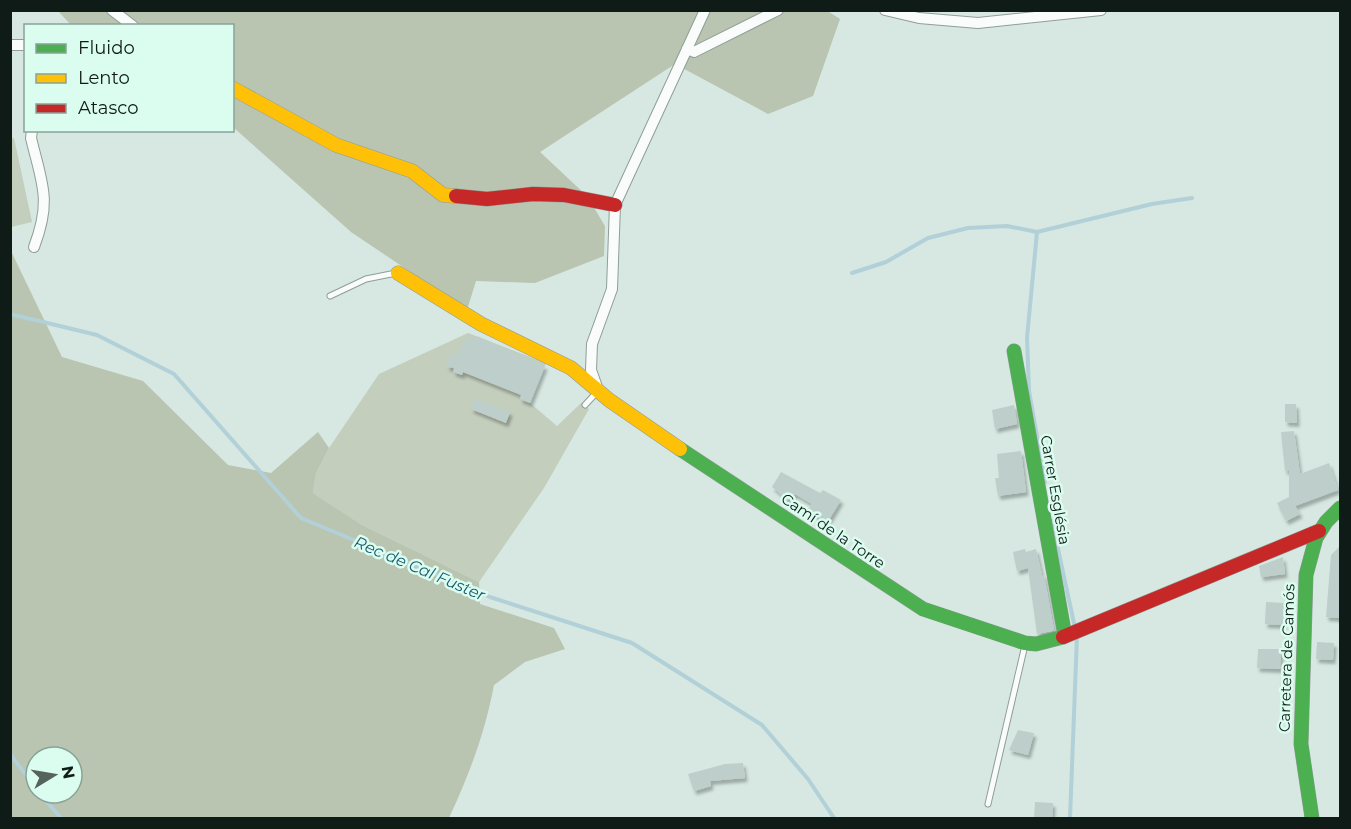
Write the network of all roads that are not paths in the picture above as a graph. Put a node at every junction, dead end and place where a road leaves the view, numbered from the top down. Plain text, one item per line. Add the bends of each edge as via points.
1 (112, 10) edge
2 (705, 10) edge
3 (778, 10) edge
4 (885, 10) edge
5 (1101, 10) edge
6 (130, 24) edge
7 (687, 49) junction
8 (234, 89) edge
9 (32, 132) edge
10 (615, 205) junction
11 (34, 246) dead end
12 (398, 273) joint
13 (330, 296) dead end
14 (1014, 351) dead end
15 (599, 390) junction
16 (585, 405) dead end
17 (1341, 508) edge
18 (1319, 531) junction
19 (1286, 543) junction
20 (1310, 550) junction
21 (1065, 636) junction
22 (1025, 643) junction
23 (988, 804) dead end
24 (1312, 819) edge

1 - 6 street
2 - 7 street
3 - 7 street via 694,52
4 - 5 street via 919,18 978,23
7 - 10 street
8 - 10 street via 336,145 412,171 443,195 487,200 533,194 564,195
9 - 11 street via 46,202
10 - 15 street via 612,288 592,344 591,370
12 - 13 lane via 366,279
12 - 15 street, Camí de la Torre via 481,324 571,368
14 - 21 street, Carrer Església
15 - 16 lane
15 - 22 street, Camí de la Torre via 897,594 923,609
17 - 18 street, Carretera de Camós
18 - 19 street, Camí de la Torre
18 - 20 street, Carretera de Camós
19 - 20 street
19 - 21 street, Camí de la Torre
20 - 24 street, Carretera de Camós via 1301,728
21 - 22 street, Camí de la Torre
22 - 23 lane

